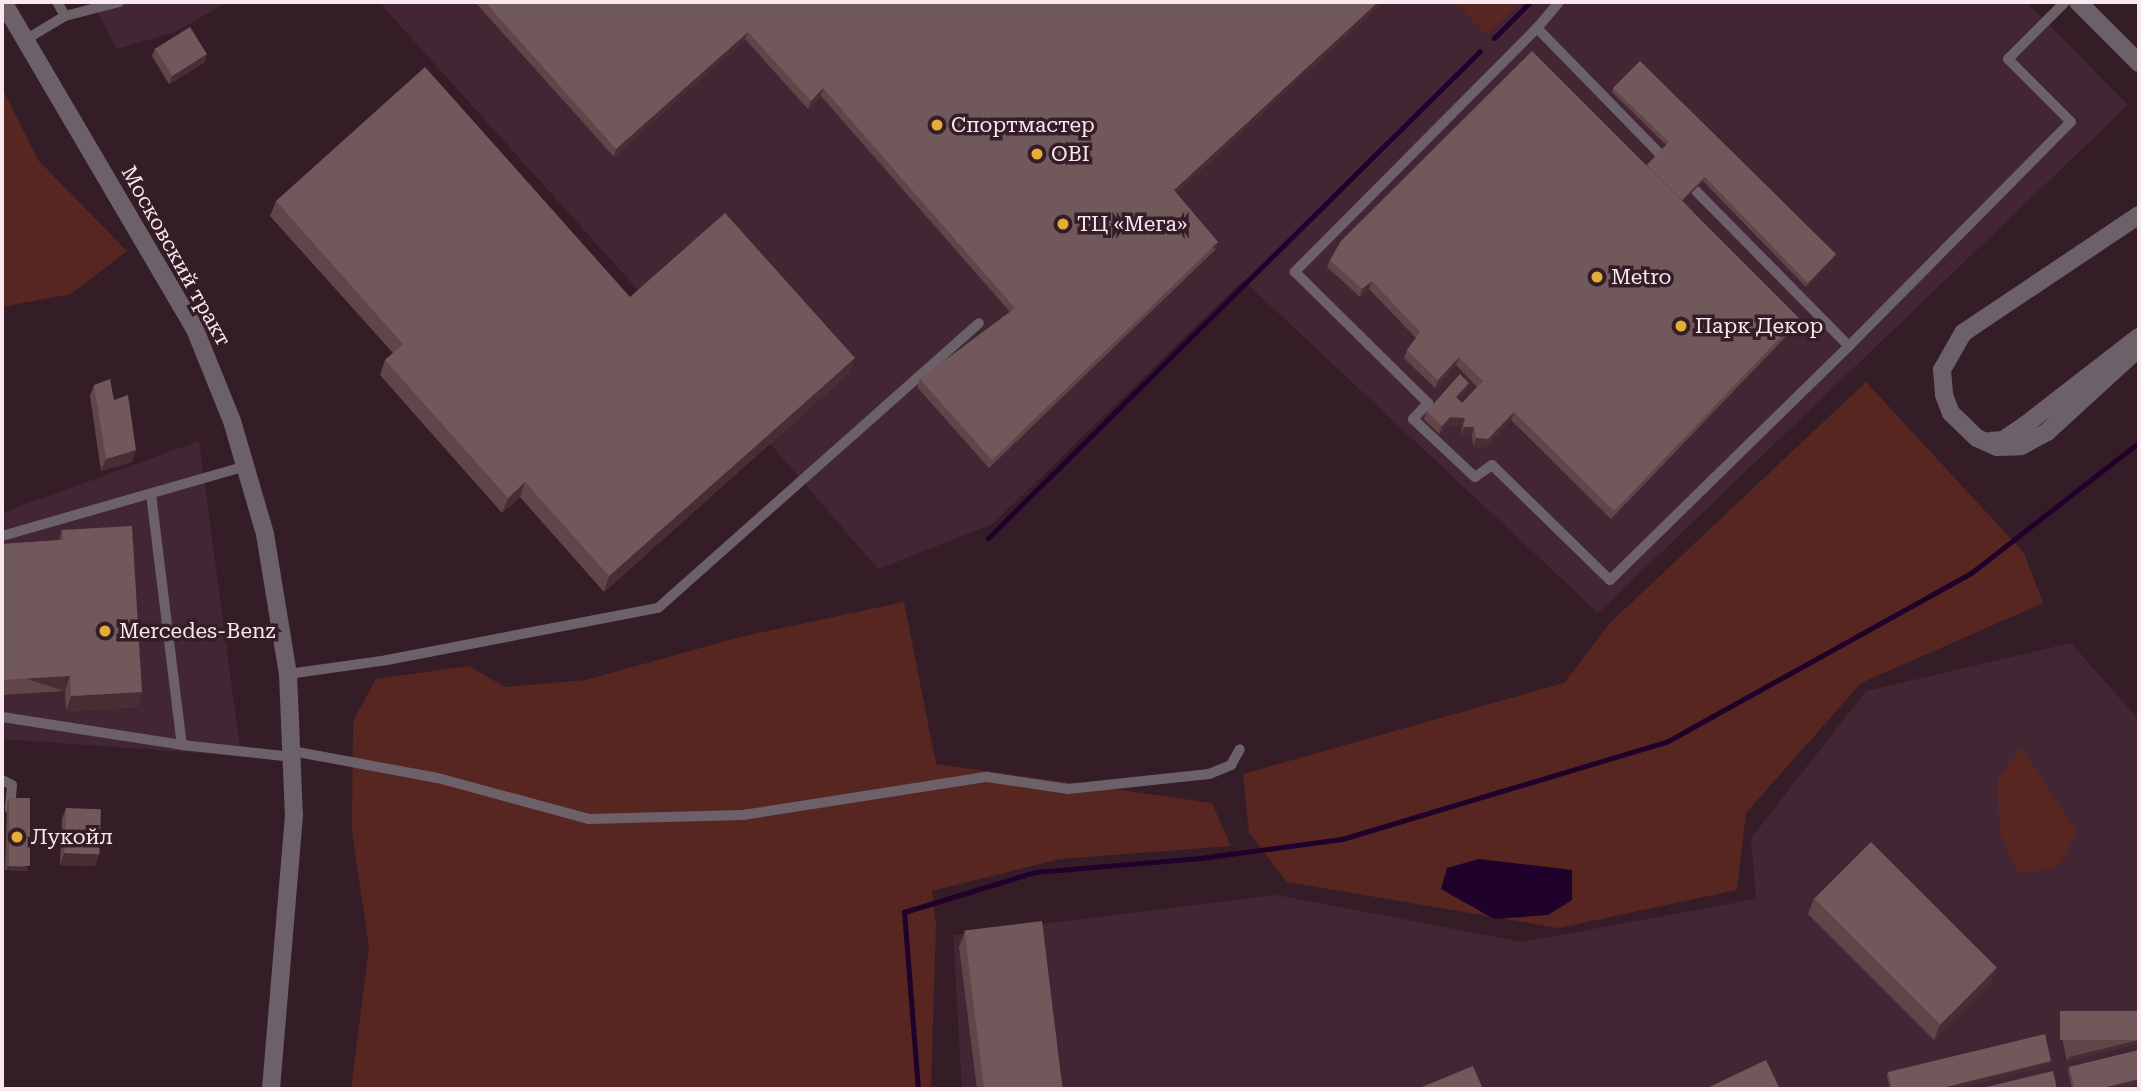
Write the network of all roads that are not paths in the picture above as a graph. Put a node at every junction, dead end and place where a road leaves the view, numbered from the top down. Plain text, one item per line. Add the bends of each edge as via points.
1 (3, 2) edge
2 (57, 2) edge
3 (119, 2) edge
4 (1559, 2) edge
5 (2065, 2) edge
6 (2078, 2) edge
7 (65, 16) junction
8 (1537, 28) junction
9 (25, 40) junction
10 (2139, 63) edge
11 (1660, 154) edge
12 (1695, 190) edge
13 (2139, 215) edge
14 (979, 323) dead end
15 (2139, 337) edge
16 (1849, 345) junction
17 (2139, 348) edge
18 (1977, 438) junction
19 (246, 466) junction
20 (151, 494) junction
21 (2, 536) edge
22 (288, 674) junction
23 (2, 717) edge
24 (182, 746) junction
25 (1240, 749) dead end
26 (292, 754) junction
27 (2, 779) edge
28 (9, 824) edge
29 (271, 1089) edge

1 - 9 street, Московский тракт
2 - 7 lane
3 - 7 lane
4 - 8 lane
5 - 16 lane via 2008,59 2071,122
6 - 10 street
7 - 9 lane
8 - 11 lane
8 - 16 lane via 1294,272 1428,403 1413,419 1475,477 1492,465 1610,580
9 - 19 street, Московский тракт via 194,327
12 - 16 lane
13 - 18 street via 1958,339 1942,370 1944,395 1951,414
14 - 22 lane via 658,608 387,660
15 - 18 street via 2010,436 1994,442
17 - 18 street via 2030,443 1997,447
19 - 20 lane
19 - 22 street, Московский тракт via 265,534
20 - 21 lane
20 - 24 lane
22 - 26 street, Московский тракт
23 - 24 lane
24 - 26 lane
25 - 26 lane via 1231,765 1209,774 1081,788 987,777 743,815 589,819 438,778
26 - 29 street, Московский тракт via 293,855
27 - 28 lane via 12,785

